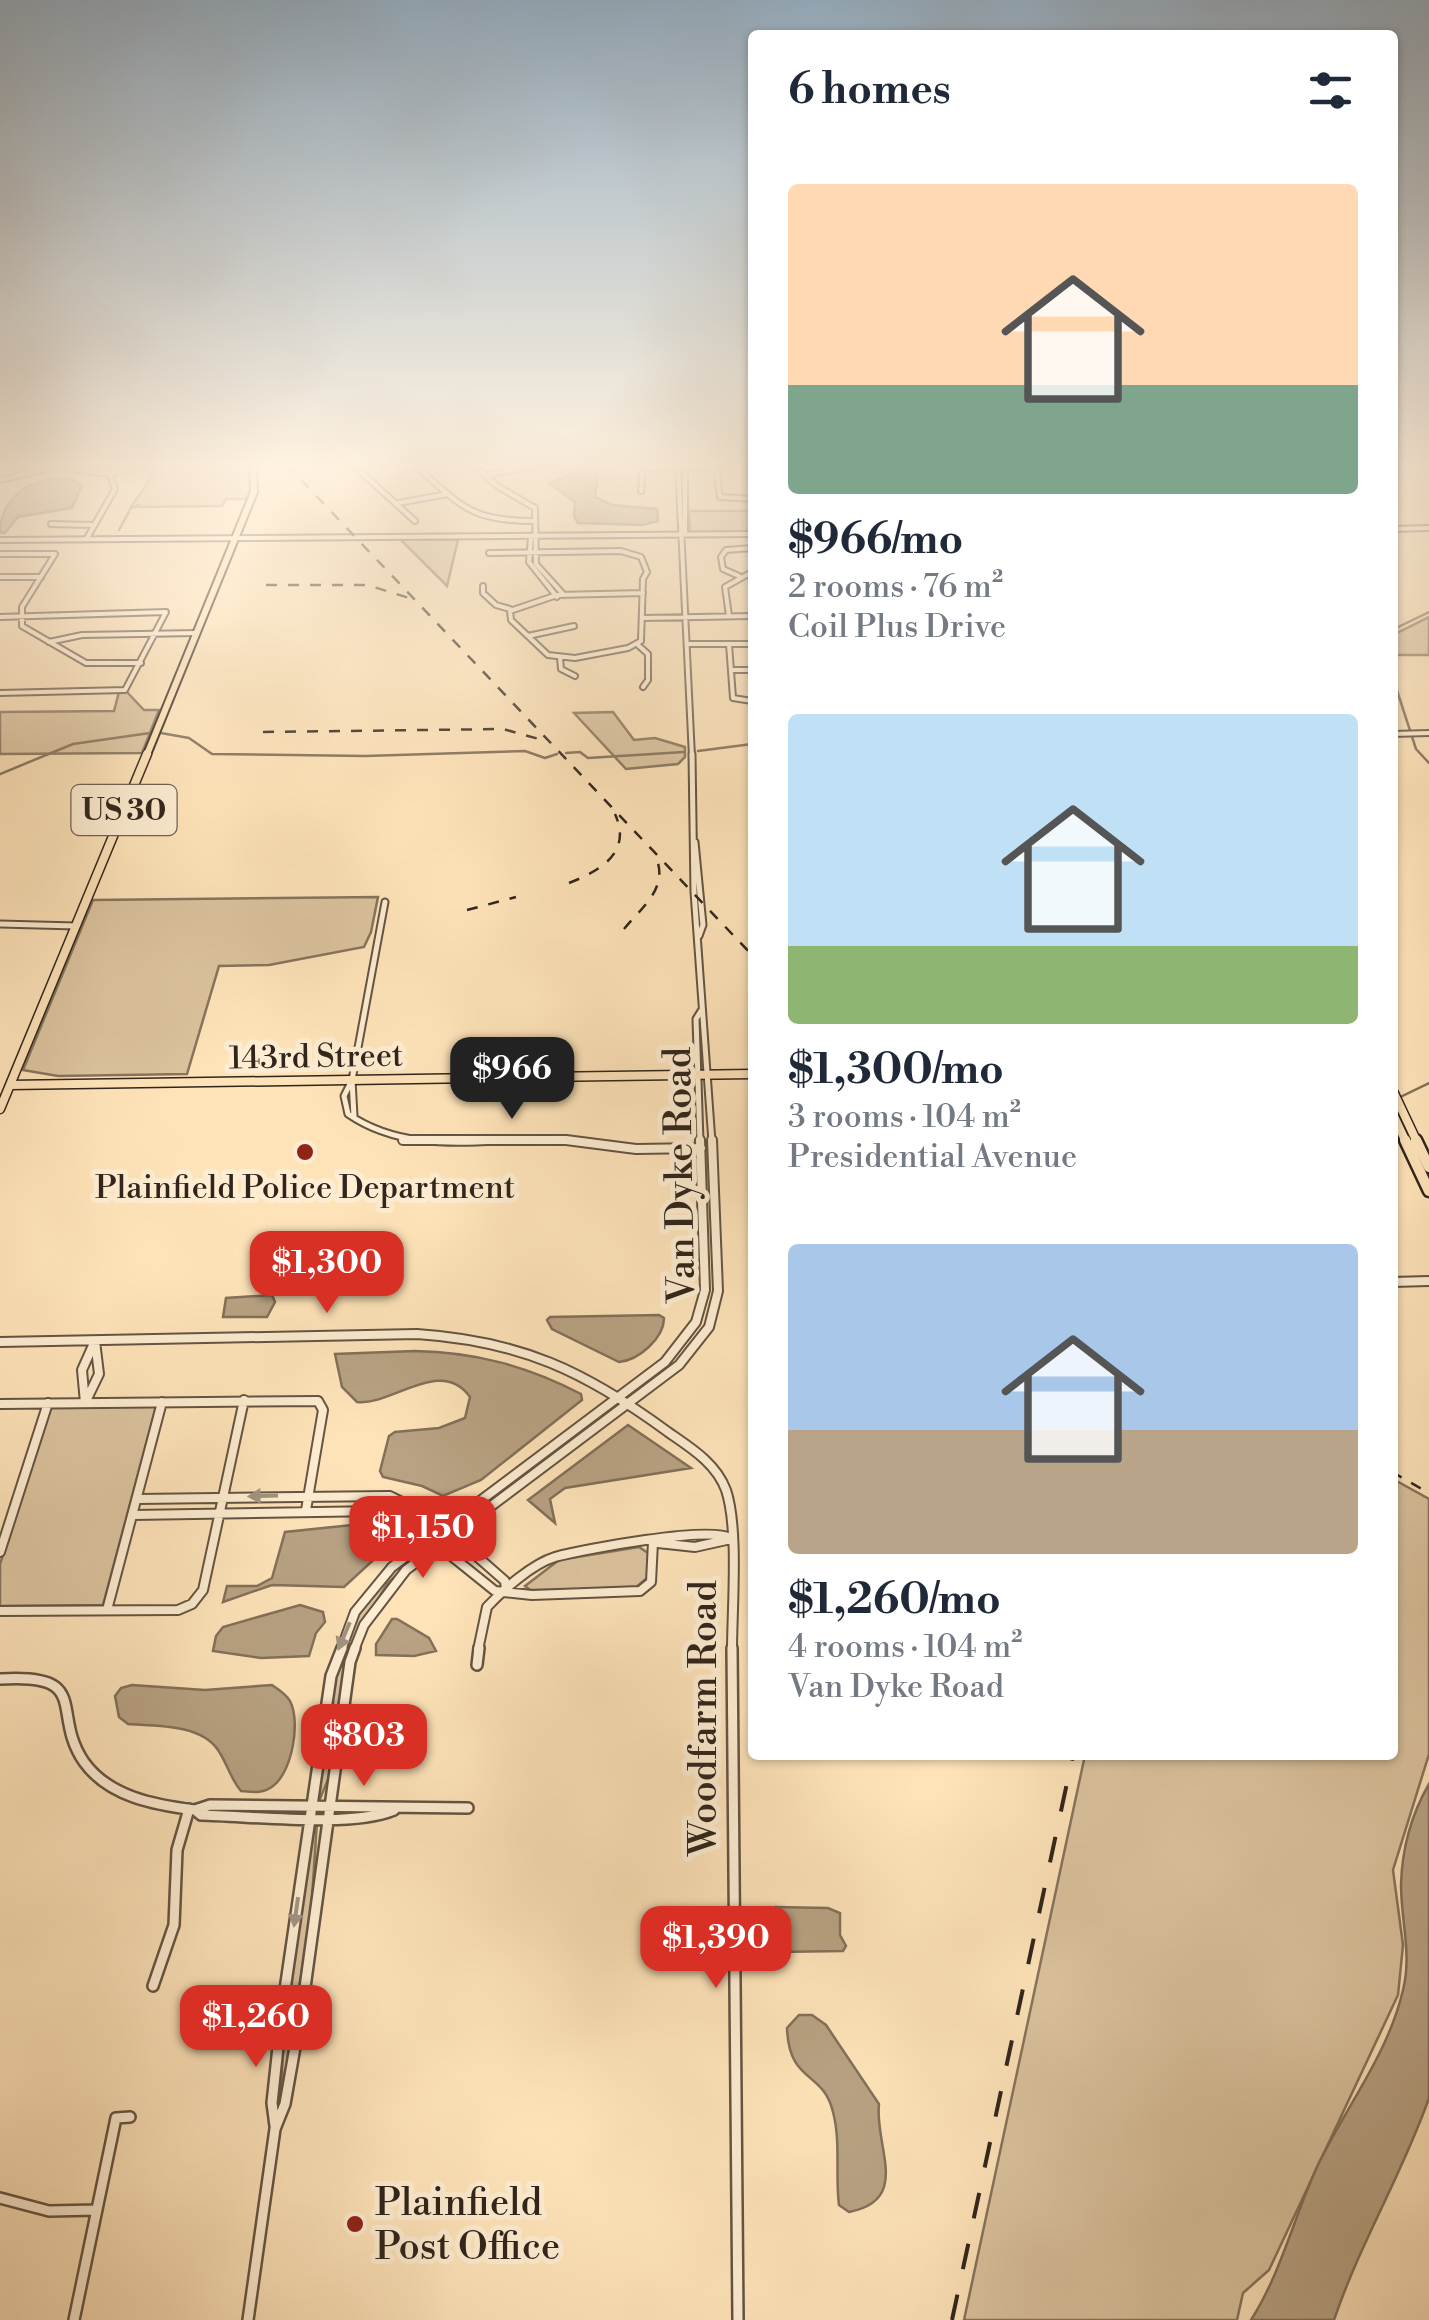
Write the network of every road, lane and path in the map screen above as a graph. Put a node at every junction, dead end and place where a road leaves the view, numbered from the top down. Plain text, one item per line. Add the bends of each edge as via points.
1 (44, 572) edge
2 (222, 572) edge
3 (538, 572) edge
4 (647, 572) edge
5 (685, 572) edge
6 (730, 572) edge
7 (748, 573) edge
8 (738, 576) junction
9 (0, 577) edge
10 (41, 577) junction
11 (483, 586) dead end
12 (642, 592) junction
13 (564, 596) junction
14 (512, 610) junction
15 (21, 614) junction
16 (642, 616) junction
17 (686, 616) junction
18 (729, 616) junction
19 (748, 616) edge
20 (0, 617) edge
21 (574, 626) dead end
22 (196, 633) junction
23 (154, 634) junction
24 (527, 636) junction
25 (48, 642) junction
26 (687, 644) junction
27 (729, 644) junction
28 (748, 644) edge
29 (637, 645) junction
30 (560, 658) junction
31 (141, 664) junction
32 (731, 670) junction
33 (748, 670) edge
34 (575, 676) dead end
35 (643, 687) dead end
36 (0, 693) edge
37 (748, 700) edge
38 (1429, 735) edge
39 (1398, 736) edge
40 (385, 902) dead end
41 (0, 924) edge
42 (76, 924) junction
43 (701, 1010) junction
44 (748, 1074) edge
45 (698, 1075) junction
46 (709, 1075) junction
47 (352, 1080) junction
48 (5, 1085) edge
49 (0, 1109) edge
50 (1398, 1112) edge
51 (354, 1116) joint
52 (700, 1148) junction
53 (712, 1148) junction
54 (1417, 1153) junction
55 (1429, 1167) edge
56 (1429, 1191) edge
57 (1429, 1281) edge
58 (1398, 1282) edge
59 (96, 1341) junction
60 (0, 1342) edge
61 (618, 1396) junction
62 (244, 1400) junction
63 (162, 1402) junction
64 (48, 1403) junction
65 (85, 1403) junction
66 (628, 1403) junction
67 (0, 1404) edge
68 (308, 1494) junction
69 (222, 1497) junction
70 (138, 1498) junction
71 (306, 1510) junction
72 (219, 1512) junction
73 (133, 1515) junction
74 (444, 1528) junction
75 (453, 1537) junction
76 (731, 1539) junction
77 (434, 1542) junction
78 (655, 1542) junction
79 (0, 1552) edge
80 (506, 1590) junction
81 (107, 1610) junction
82 (0, 1611) edge
83 (477, 1665) dead end
84 (0, 1679) edge
85 (468, 1808) dead end
86 (192, 1809) junction
87 (310, 1811) junction
88 (328, 1812) junction
89 (153, 1986) dead end
90 (130, 2118) dead end
91 (275, 2129) junction
92 (0, 2198) edge
93 (97, 2210) junction
94 (74, 2320) edge
95 (248, 2320) edge
96 (738, 2320) edge

1 - 10 street
2 - 22 main road, US 30
3 - 13 street
4 - 12 street
5 - 17 street, Van Dyke Road
6 - 8 street
7 - 8 street
8 - 18 street via 723,593
9 - 10 street
10 - 15 street
11 - 14 street via 496,605
12 - 13 street
12 - 16 street
13 - 14 street
14 - 24 street via 509,618
15 - 20 street
15 - 23 street via 166,612
15 - 25 street via 22,626
16 - 17 street
16 - 29 street
17 - 18 street
17 - 26 street, Van Dyke Road
18 - 19 street
21 - 24 street
22 - 23 street
22 - 42 main road, US 30
23 - 25 street
23 - 31 street
24 - 30 street
25 - 31 street via 86,662
26 - 27 street
26 - 43 street, Van Dyke Road
27 - 28 street
27 - 32 street
29 - 30 street
29 - 35 street via 648,654
30 - 34 street via 561,669
31 - 36 street via 125,690
32 - 33 street
32 - 37 street via 733,698
38 - 39 street
40 - 47 street
41 - 42 street
42 - 48 main road, US 30
43 - 45 street, Van Dyke Road
43 - 46 street, Van Dyke Road
44 - 46 main road, 143rd Street
45 - 46 main road, 143rd Street
45 - 47 main road, 143rd Street
45 - 52 street, Van Dyke Road
46 - 53 street, Van Dyke Road
47 - 48 main road, 143rd Street
47 - 51 street via 344,1104
48 - 49 main road
50 - 54 main road
51 - 52 street via 373,1131 408,1141
52 - 53 street
52 - 61 street, Van Dyke Road via 701,1310 674,1354
53 - 66 street, Van Dyke Road via 718,1265 713,1318 686,1358
54 - 55 main road
54 - 56 main road
57 - 58 street
59 - 60 street, Woodfarm Road
59 - 61 street, Woodfarm Road via 479,1338 543,1354
59 - 65 street via 98,1382
59 - 65 street via 86,1350 80,1393
61 - 66 street, Woodfarm Road
61 - 74 street, Van Dyke Road
62 - 63 street
62 - 68 street via 305,1398 322,1404
62 - 69 street
63 - 65 street
63 - 70 street
64 - 65 street
64 - 67 street
64 - 79 street
66 - 75 street, Van Dyke Road
66 - 76 street, Woodfarm Road via 717,1472 728,1494
68 -> 69 street
68 - 71 street
68 - 74 street via 390,1496
69 - 70 street
69 - 72 street
70 - 73 street
71 - 72 street
71 - 77 street via 379,1511
72 - 73 street
72 - 81 street via 203,1590 192,1604
73 - 81 street
74 - 75 street
74 - 77 street, Van Dyke Road
75 - 77 street, Van Dyke Road
75 - 80 street via 505,1581
76 - 78 street
76 - 96 street, Woodfarm Road
77 - 80 street via 494,1590
77 -> 87 street, Van Dyke Road via 373,1586 345,1632 331,1676
77 - 88 street, Van Dyke Road via 389,1589 356,1642
78 - 80 street via 562,1554
78 - 80 street via 651,1582 640,1591
80 - 83 street via 483,1616
81 - 82 street
84 - 86 street via 44,1680 61,1691 81,1758 108,1786
85 - 88 street via 380,1816
86 - 87 street via 201,1815
86 - 89 street via 177,1850 174,1925
87 - 88 street
87 -> 91 street, Van Dyke Road via 272,2103
88 - 91 street, Van Dyke Road via 286,2104
90 - 93 street via 116,2118
91 - 95 street, Van Dyke Road
92 - 93 street via 50,2211
93 - 94 street

